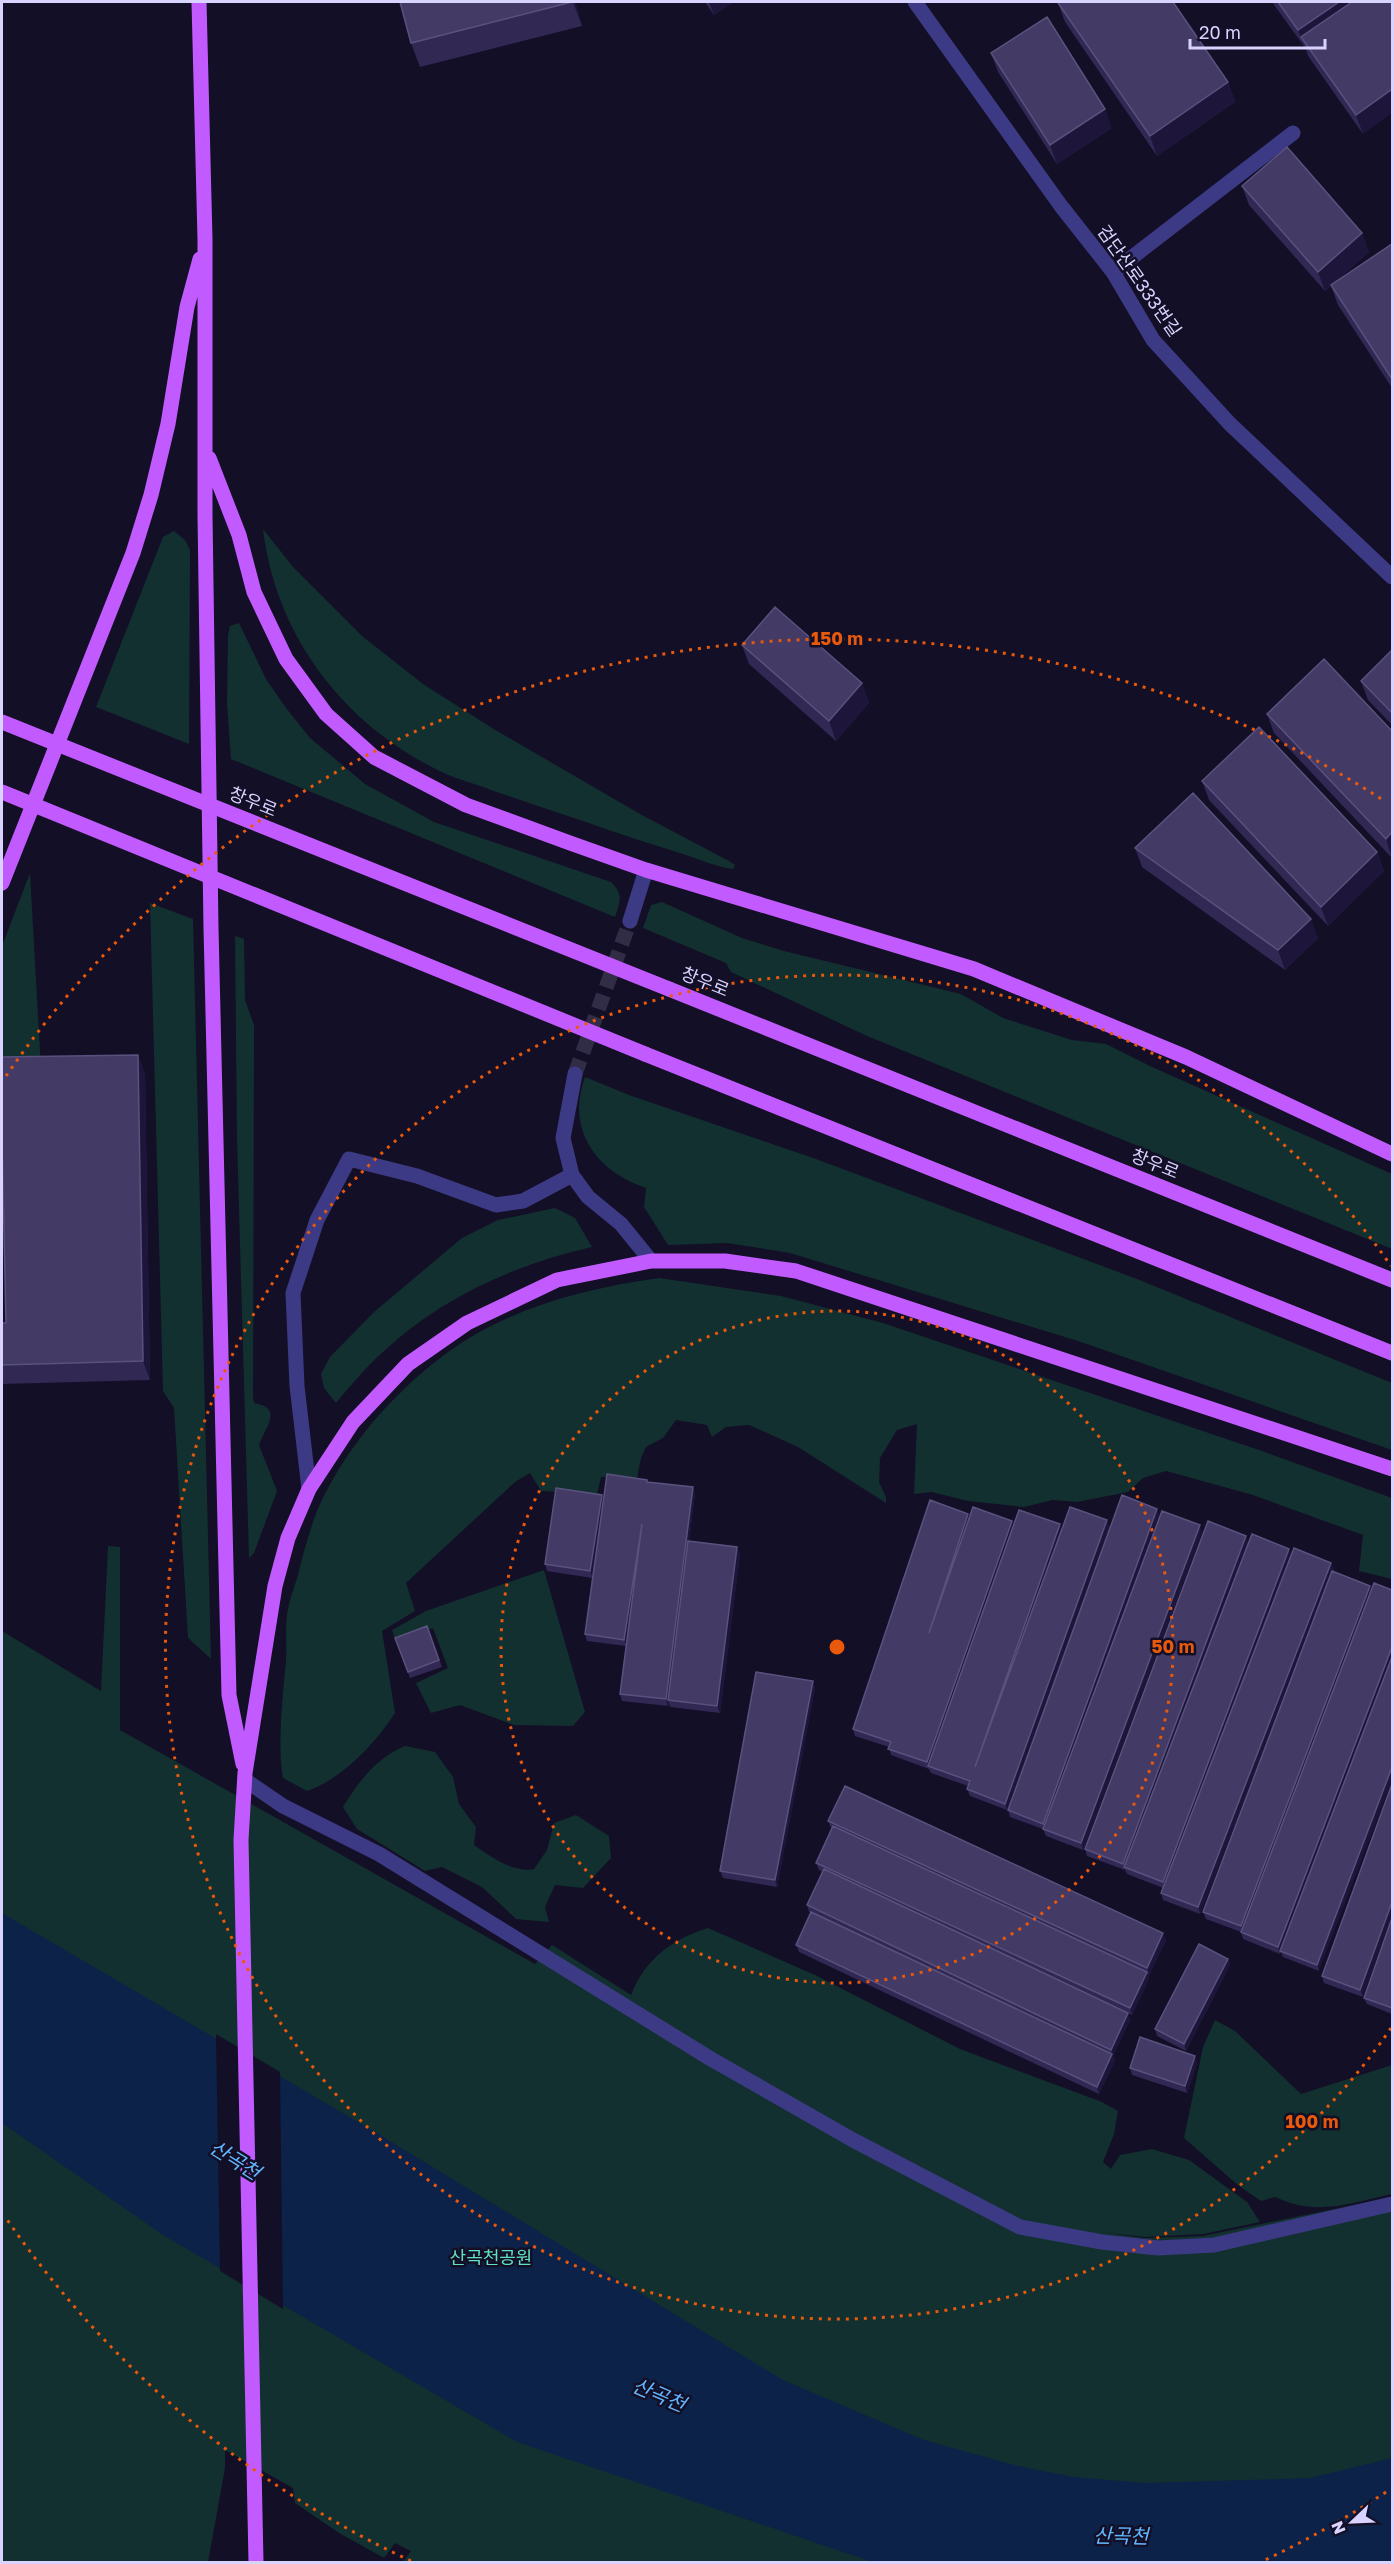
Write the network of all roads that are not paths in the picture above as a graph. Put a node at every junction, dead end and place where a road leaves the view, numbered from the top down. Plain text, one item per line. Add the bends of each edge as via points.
1 (199, 2) edge
2 (915, 2) edge
3 (1293, 133) dead end
4 (205, 239) junction
5 (1113, 272) junction
6 (207, 452) junction
7 (1392, 578) edge
8 (2, 722) edge
9 (2, 792) edge
10 (646, 870) junction
11 (2, 883) edge
12 (630, 921) tunnel mouth
13 (575, 1074) tunnel mouth
14 (1392, 1154) edge
15 (572, 1175) junction
16 (651, 1261) junction
17 (1392, 1280) edge
18 (1392, 1353) edge
19 (1392, 1470) edge
20 (309, 1489) junction
21 (245, 1777) junction
22 (1392, 2204) edge
23 (256, 2562) edge

1 - 4 main road
2 - 5 street, 검단산로333번길 via 1061,207
3 - 5 street
4 - 6 main road
4 - 11 main road via 187,307 168,424 133,553
5 - 7 street, 검단산로333번길 via 1153,340 1230,424
6 - 10 main road via 239,535 254,592 286,659 326,714 374,757 466,805
6 - 21 main road via 211,904 229,1695
8 - 17 main road, 창우로, bridge
9 - 18 main road, bridge
10 - 12 street
10 - 14 main road via 974,969 1186,1057
13 - 15 street via 562,1138
15 - 16 street via 588,1197 621,1224
15 - 20 street via 523,1201 496,1205 417,1176 350,1159 317,1220 293,1293 297,1386
16 - 19 main road via 725,1261 796,1271
16 - 20 main road via 557,1280 467,1323 408,1364 353,1422
20 - 21 main road via 288,1538 276,1586
21 - 22 street via 283,1806 379,1854 711,2059 853,2140 1020,2227 1102,2242 1191,2247
21 - 23 main road via 241,1840

